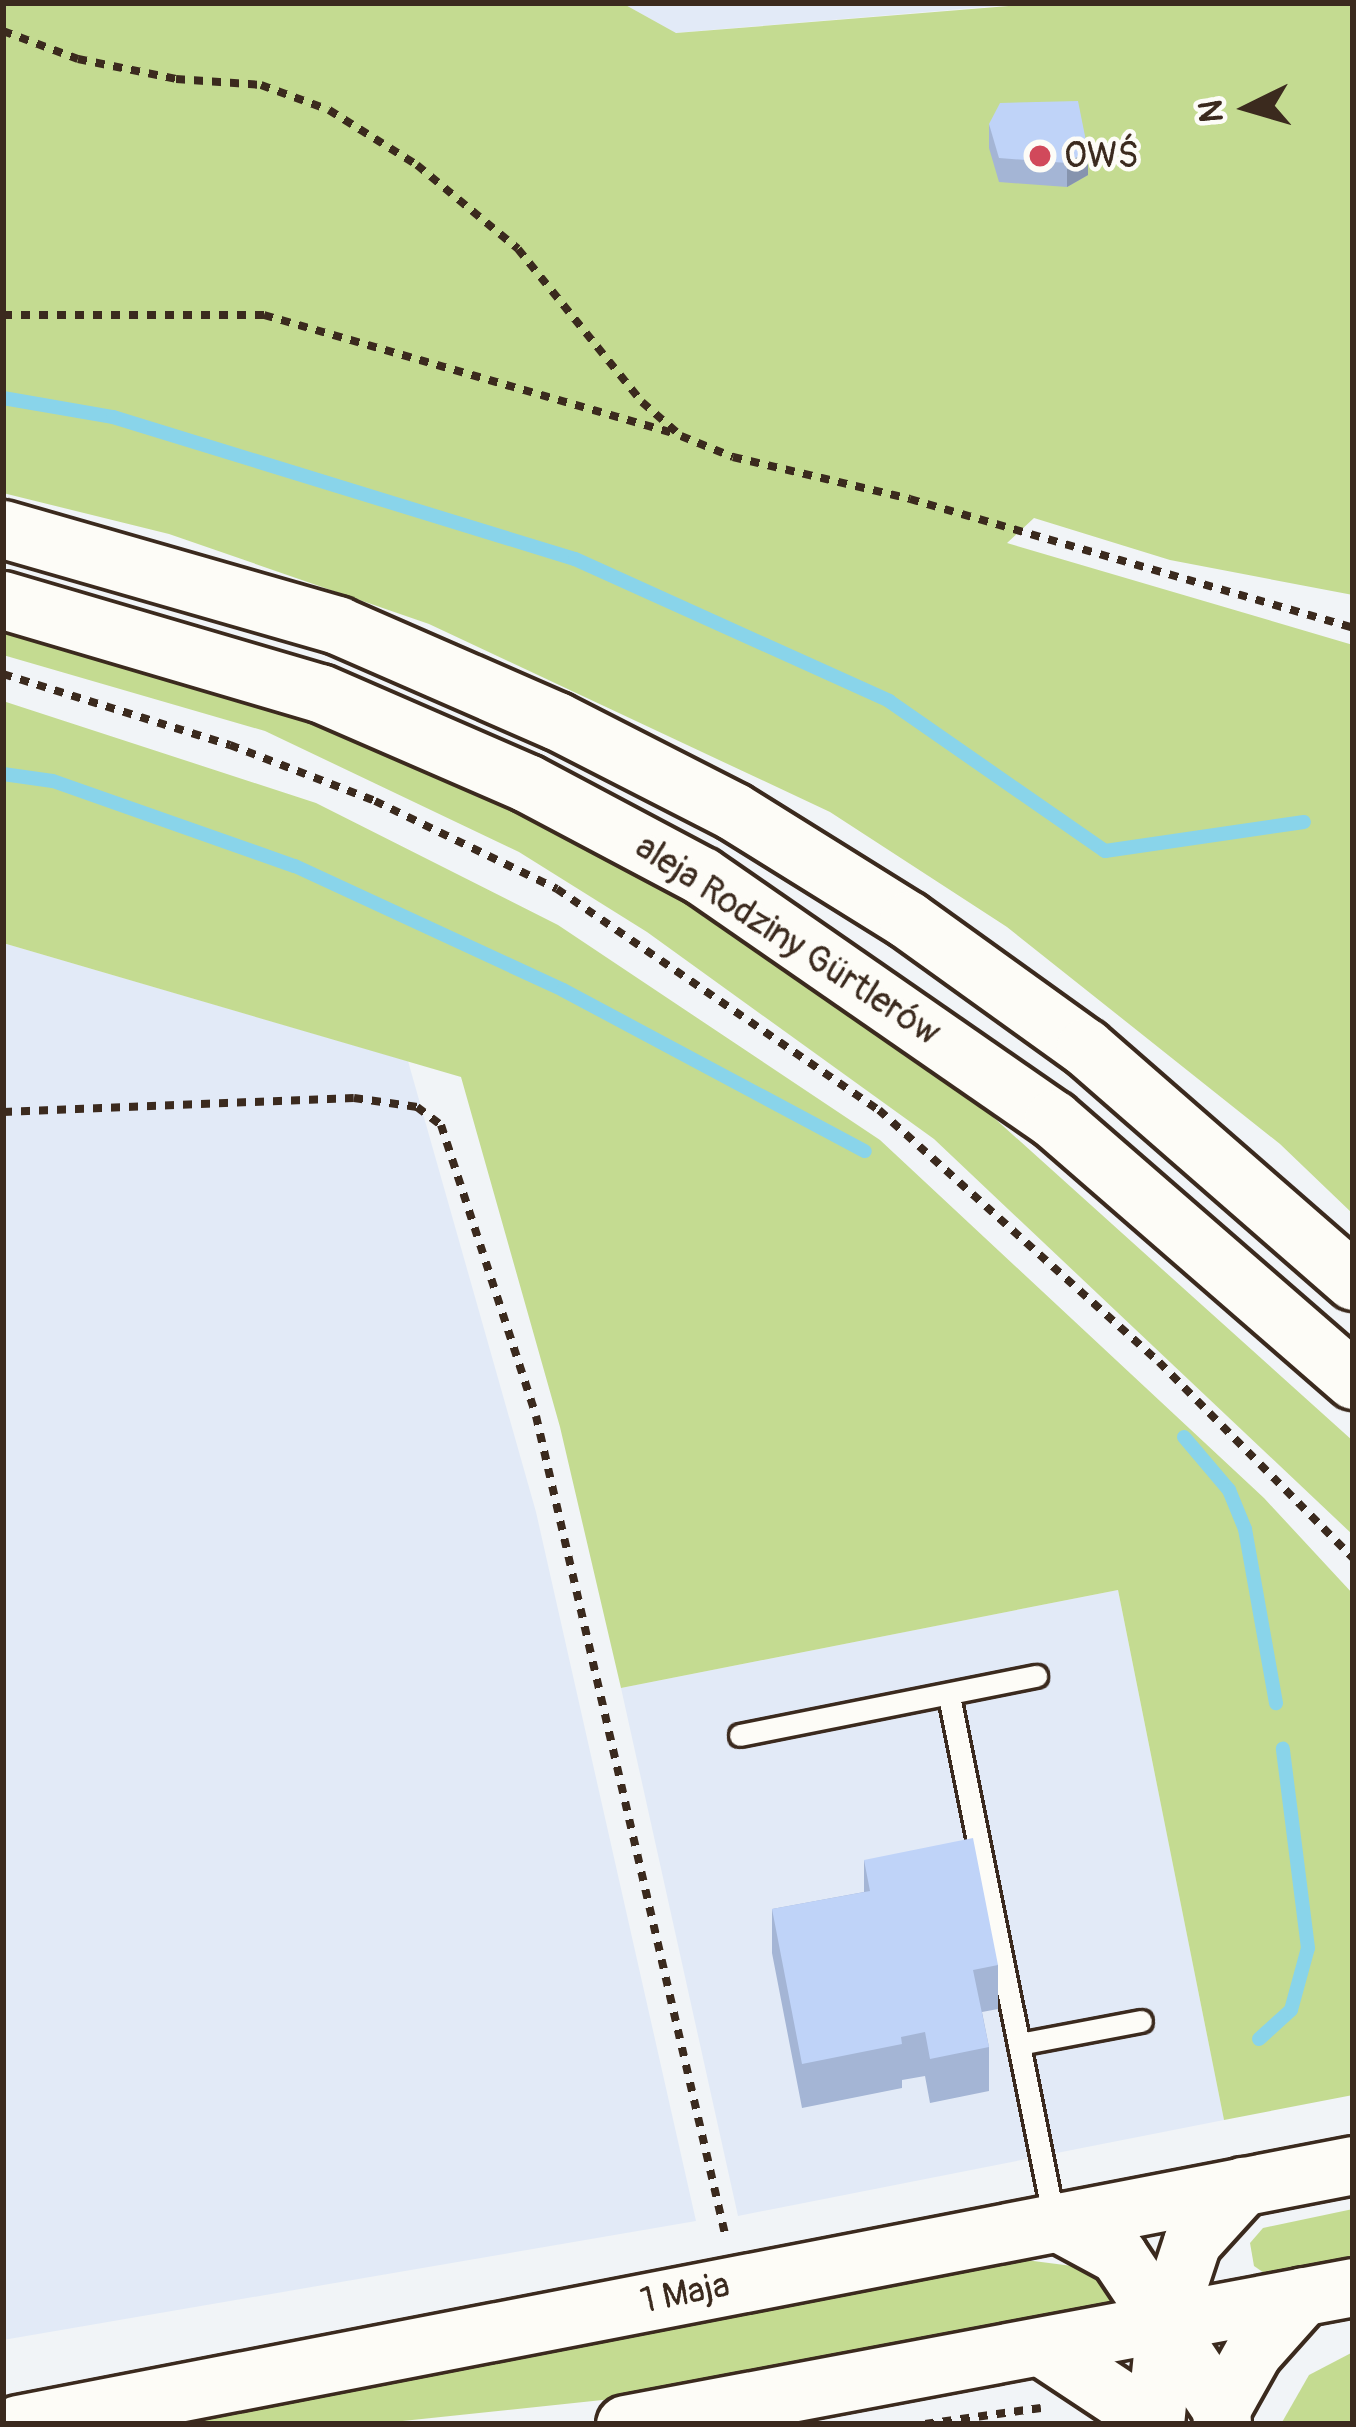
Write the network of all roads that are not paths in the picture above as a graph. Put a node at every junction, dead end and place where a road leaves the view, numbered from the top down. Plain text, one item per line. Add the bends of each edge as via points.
1 (3, 529) edge
2 (3, 600) edge
3 (1353, 1281) edge
4 (1353, 1380) edge
5 (1036, 1676) dead end
6 (949, 1696) junction
7 (740, 1735) dead end
8 (1141, 2021) dead end
9 (1019, 2044) junction
10 (1353, 2165) edge
11 (1243, 2186) junction
12 (1054, 2221) junction
13 (1328, 2292) edge
14 (1165, 2324) junction
15 (1042, 2348) junction
16 (1221, 2416) edge
17 (1155, 2423) edge
18 (17, 2424) edge
19 (625, 2424) edge

1 - 3 main road, aleja Rodziny Gürtlerów via 337,626 557,721 733,811 908,920 1084,1047
2 - 4 main road, aleja Rodziny Gürtlerów via 320,693 527,783 702,876 1053,1119
5 - 6 lane
6 - 7 lane
6 - 9 lane
8 - 9 lane
9 - 12 lane
10 - 11 main road, 1 Maja
11 - 12 main road, 1 Maja
11 - 14 main road via 1192,2242
12 - 14 main road via 1118,2255
12 - 18 main road, 1 Maja
13 - 14 main road
13 - 16 main road via 1253,2352
14 - 15 main road
14 - 16 main road
14 - 17 main road
15 - 17 main road
15 - 19 main road

